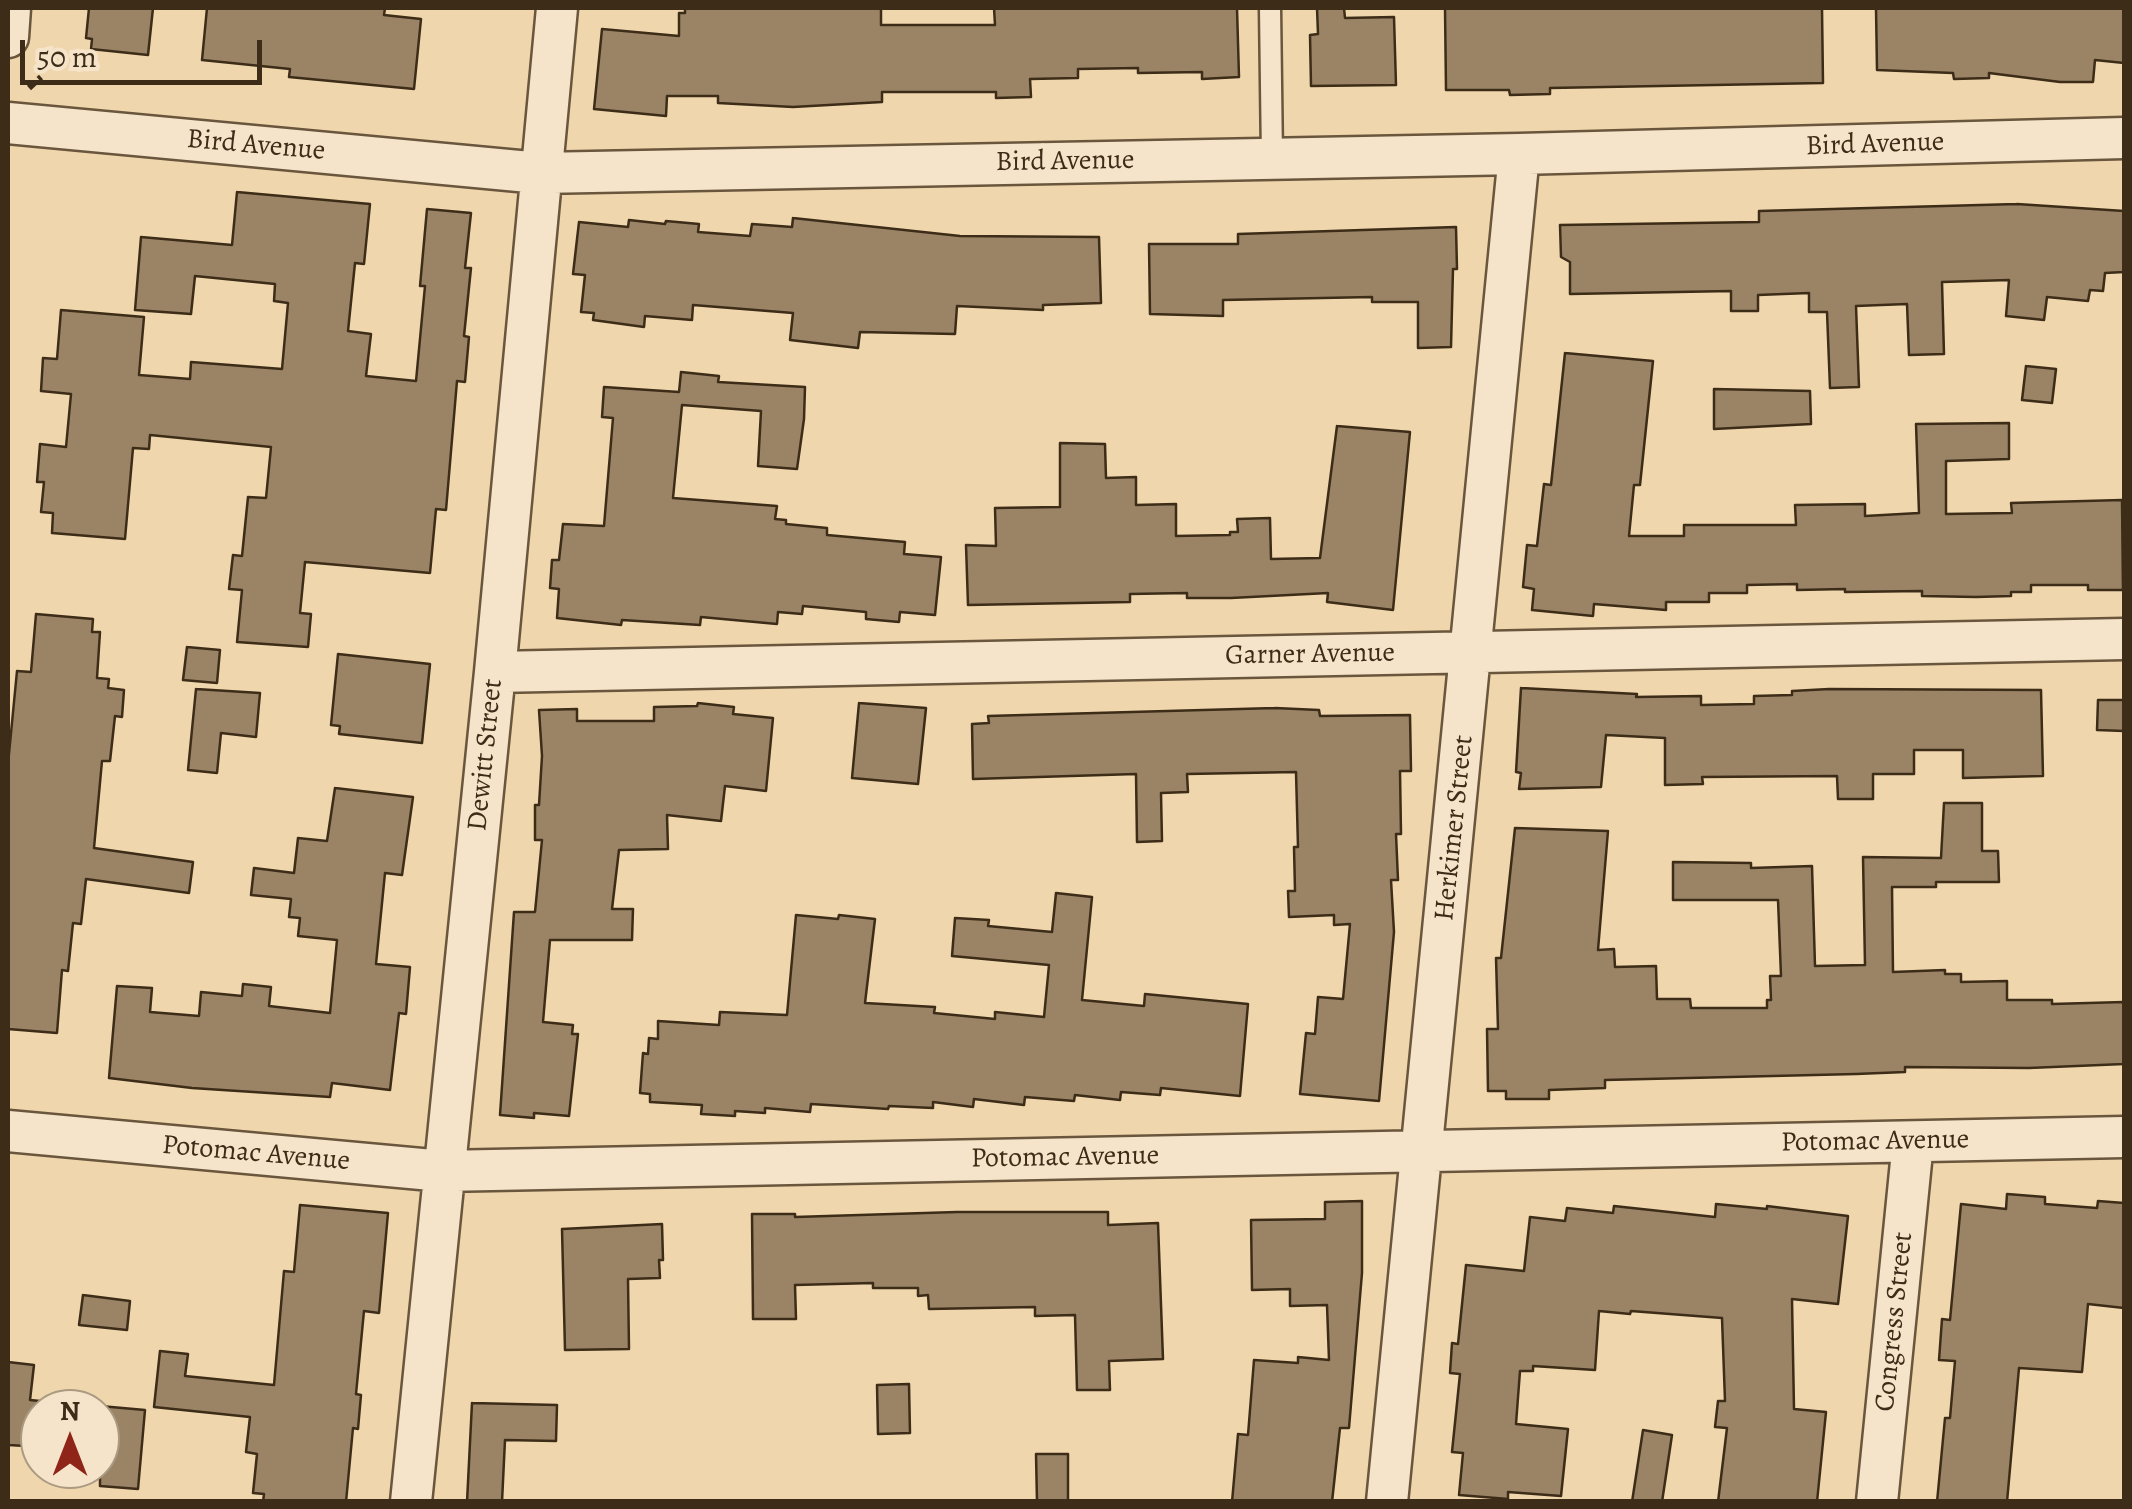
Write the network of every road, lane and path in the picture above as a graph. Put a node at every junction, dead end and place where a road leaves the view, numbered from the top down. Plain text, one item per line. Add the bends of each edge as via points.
1 (10, 8) edge
2 (556, 8) edge
3 (1270, 8) edge
4 (8, 37) edge
5 (40, 77) dead end
6 (29, 88) dead end
7 (8, 122) edge
8 (2124, 138) edge
9 (1519, 154) junction
10 (1272, 158) junction
11 (540, 172) junction
12 (2124, 640) edge
13 (1472, 652) junction
14 (495, 672) junction
15 (8, 1132) edge
16 (2124, 1137) edge
17 (1913, 1142) junction
18 (1423, 1150) junction
19 (443, 1171) junction
20 (411, 1502) edge
21 (1387, 1502) edge
22 (1877, 1502) edge

1 - 4 street
2 - 11 street, Dewitt Street
3 - 10 lane
5 - 6 path
7 - 11 street, Bird Avenue
8 - 9 street, Bird Avenue
9 - 10 street, Bird Avenue
9 - 13 street, Herkimer Street
10 - 11 street, Bird Avenue
11 - 14 street, Dewitt Street
12 - 13 street, Garner Avenue
13 - 14 street, Garner Avenue
13 - 18 street, Herkimer Street
14 - 19 street, Dewitt Street
15 - 19 street, Potomac Avenue
16 - 17 street, Potomac Avenue
17 - 18 street, Potomac Avenue
17 - 22 street, Congress Street
18 - 19 street, Potomac Avenue
18 - 21 street, Herkimer Street
19 - 20 street, Dewitt Street

